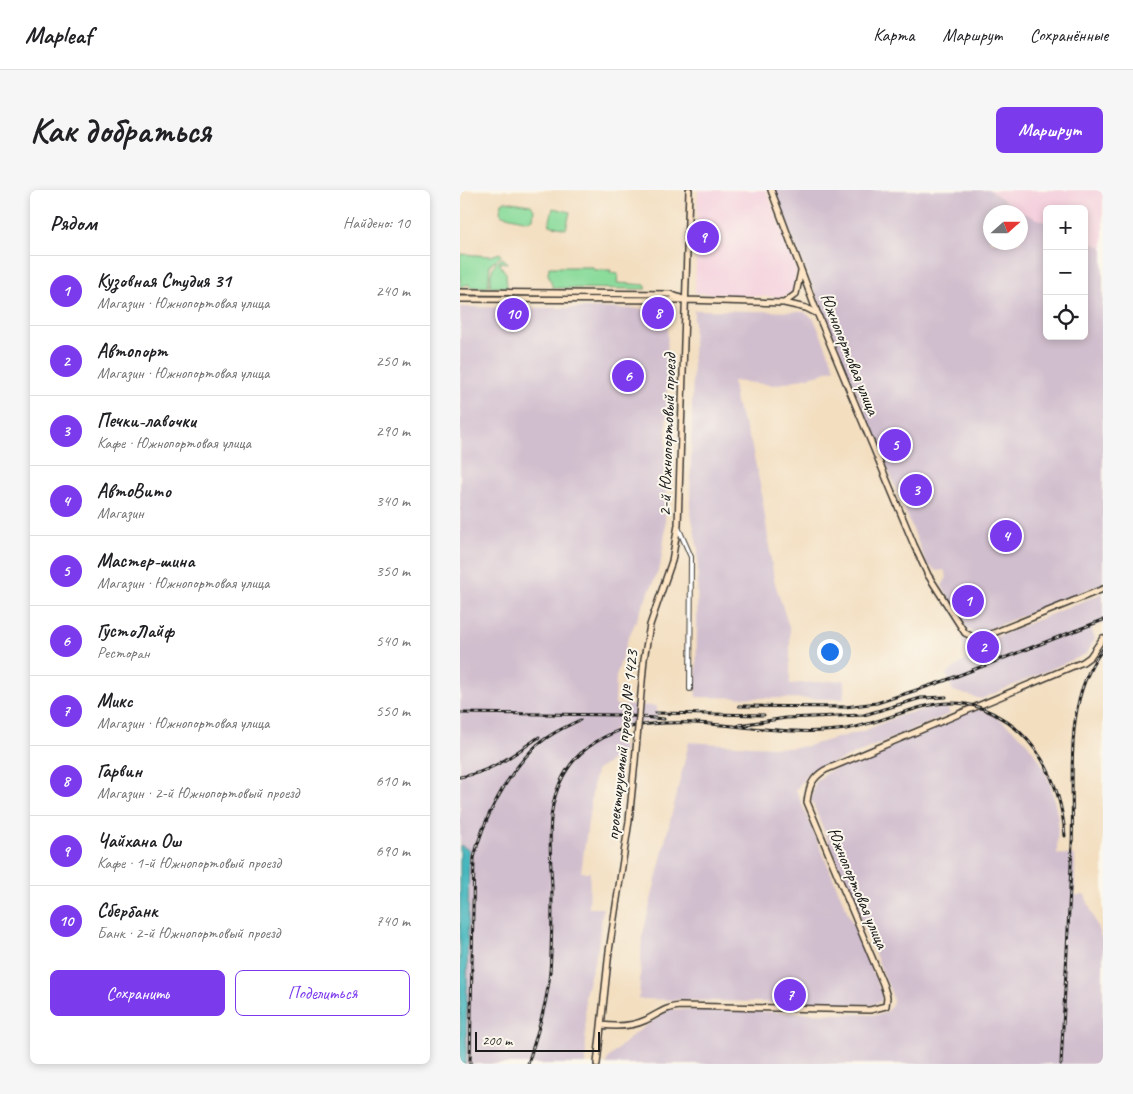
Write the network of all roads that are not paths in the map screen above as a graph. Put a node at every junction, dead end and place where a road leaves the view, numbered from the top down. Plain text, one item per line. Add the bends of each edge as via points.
1 (689, 190) edge
2 (770, 190) edge
3 (801, 271) junction
4 (460, 292) edge
5 (660, 294) junction
6 (460, 299) edge
7 (685, 300) junction
8 (660, 301) junction
9 (784, 304) junction
10 (818, 315) junction
11 (678, 525) junction
12 (1103, 589) edge
13 (1103, 638) edge
14 (690, 688) dead end
15 (602, 1025) junction
16 (597, 1064) edge

1 - 7 main road, 2-й Южнопортовый проезд
2 - 3 main road, Южнопортовая улица
3 - 9 main road via 796,294
3 - 10 main road, Южнопортовая улица
4 - 5 main road
5 - 7 main road
5 - 8 main road via 663,298
6 - 8 main road
7 - 8 main road
7 - 9 main road
7 - 11 main road, 2-й Южнопортовый проезд
9 - 10 main road via 806,308
10 - 12 main road, Южнопортовая улица via 914,545 928,575 965,633 981,638
11 - 14 street, 2-й Южнопортовый проезд via 691,557
11 - 15 main road, проектируемый проезд № 1423, bridge via 672,562 650,625 644,659 635,761
13 - 15 main road, Южнопортовая улица via 1090,657 1082,662 825,770 811,783 807,802 883,984 886,1006 870,1010 680,1006 669,1007 633,1024
15 - 16 main road

